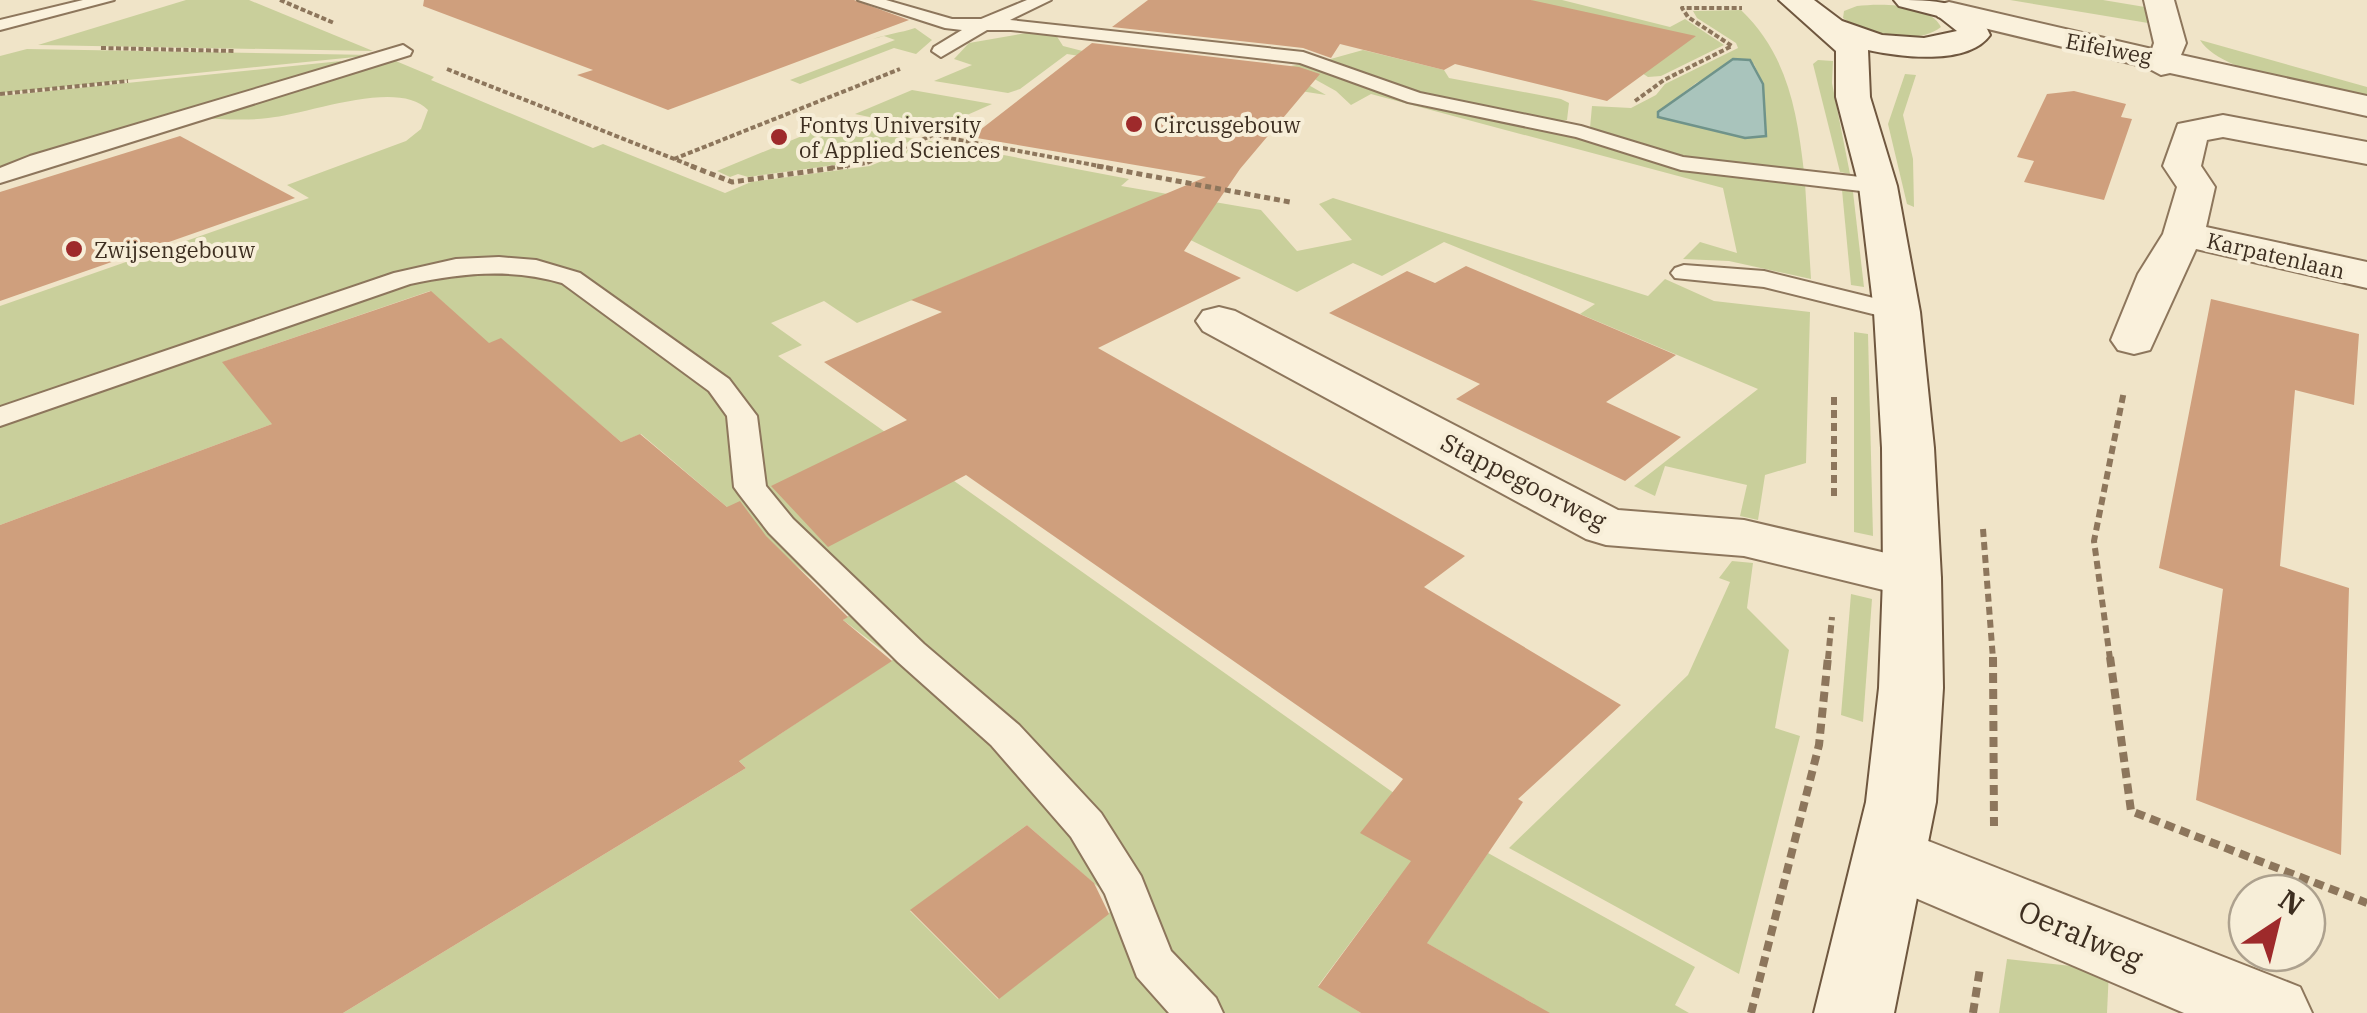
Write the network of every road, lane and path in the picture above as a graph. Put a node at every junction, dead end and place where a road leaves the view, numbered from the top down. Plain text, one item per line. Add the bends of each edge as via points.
1 (105, 0) edge
2 (280, 0) edge
3 (866, 0) edge
4 (1042, 0) edge
5 (1736, 0) edge
6 (1909, 0) edge
7 (2160, 0) edge
8 (1949, 10) junction
9 (1817, 11) edge
10 (0, 25) edge
11 (982, 25) junction
12 (1950, 45) junction
13 (98, 48) dead end
14 (236, 51) dead end
15 (403, 51) junction
16 (941, 51) joint
17 (2162, 62) junction
18 (2367, 106) edge
19 (1864, 128) junction
20 (1572, 130) junction
21 (2367, 153) edge
22 (673, 160) junction
23 (0, 176) edge
24 (1878, 186) junction
25 (1290, 202) dead end
26 (2184, 234) junction
27 (2367, 275) edge
28 (1832, 298) dead end
29 (1897, 312) junction
30 (1219, 321) dead end
31 (2134, 340) joint
32 (0, 417) edge
33 (1912, 578) junction
34 (1890, 855) junction
35 (2367, 903) edge
36 (1198, 1013) edge
37 (1854, 1013) edge
38 (2272, 1013) edge

1 - 10 lane
2 - 15 path
3 - 11 lane via 951,24
4 - 11 lane
5 - 20 path via 1746,8 1682,8 1730,48 1631,103 1582,104
6 - 8 street, Eifelweg
7 - 17 street via 2170,43
8 - 12 street via 1975,29
8 - 17 street, Eifelweg
9 - 12 street, Eifelweg via 1870,41
9 - 19 street via 1852,49 1853,97
11 - 16 lane
11 - 20 lane via 1303,58 1415,98
12 - 17 street, Eifelweg via 2004,43
12 - 19 street via 1911,56 1897,69 1872,102
13 - 14 path
15 - 22 path
15 - 23 lane
16 - 22 path
17 - 18 street, Eifelweg
19 - 24 street
20 - 24 lane via 1681,163
21 - 26 street, Karpatenlaan via 2223,126 2198,128 2182,166 2196,187
22 - 25 path via 732,182 867,163 933,135
24 - 29 street
26 - 27 street, Karpatenlaan
26 - 31 street, Karpatenlaan
28 - 29 lane
29 - 33 street
30 - 33 street, Stappegoorweg via 1606,526 1744,538
31 - 35 path via 2094,542 2131,810
32 - 36 lane via 403,278 499,265 571,278 719,385 742,416 750,487 910,653 1005,735 1086,825 1125,889 1153,963
33 - 34 street via 1902,802
34 - 37 street
34 - 38 street, Oeralweg

